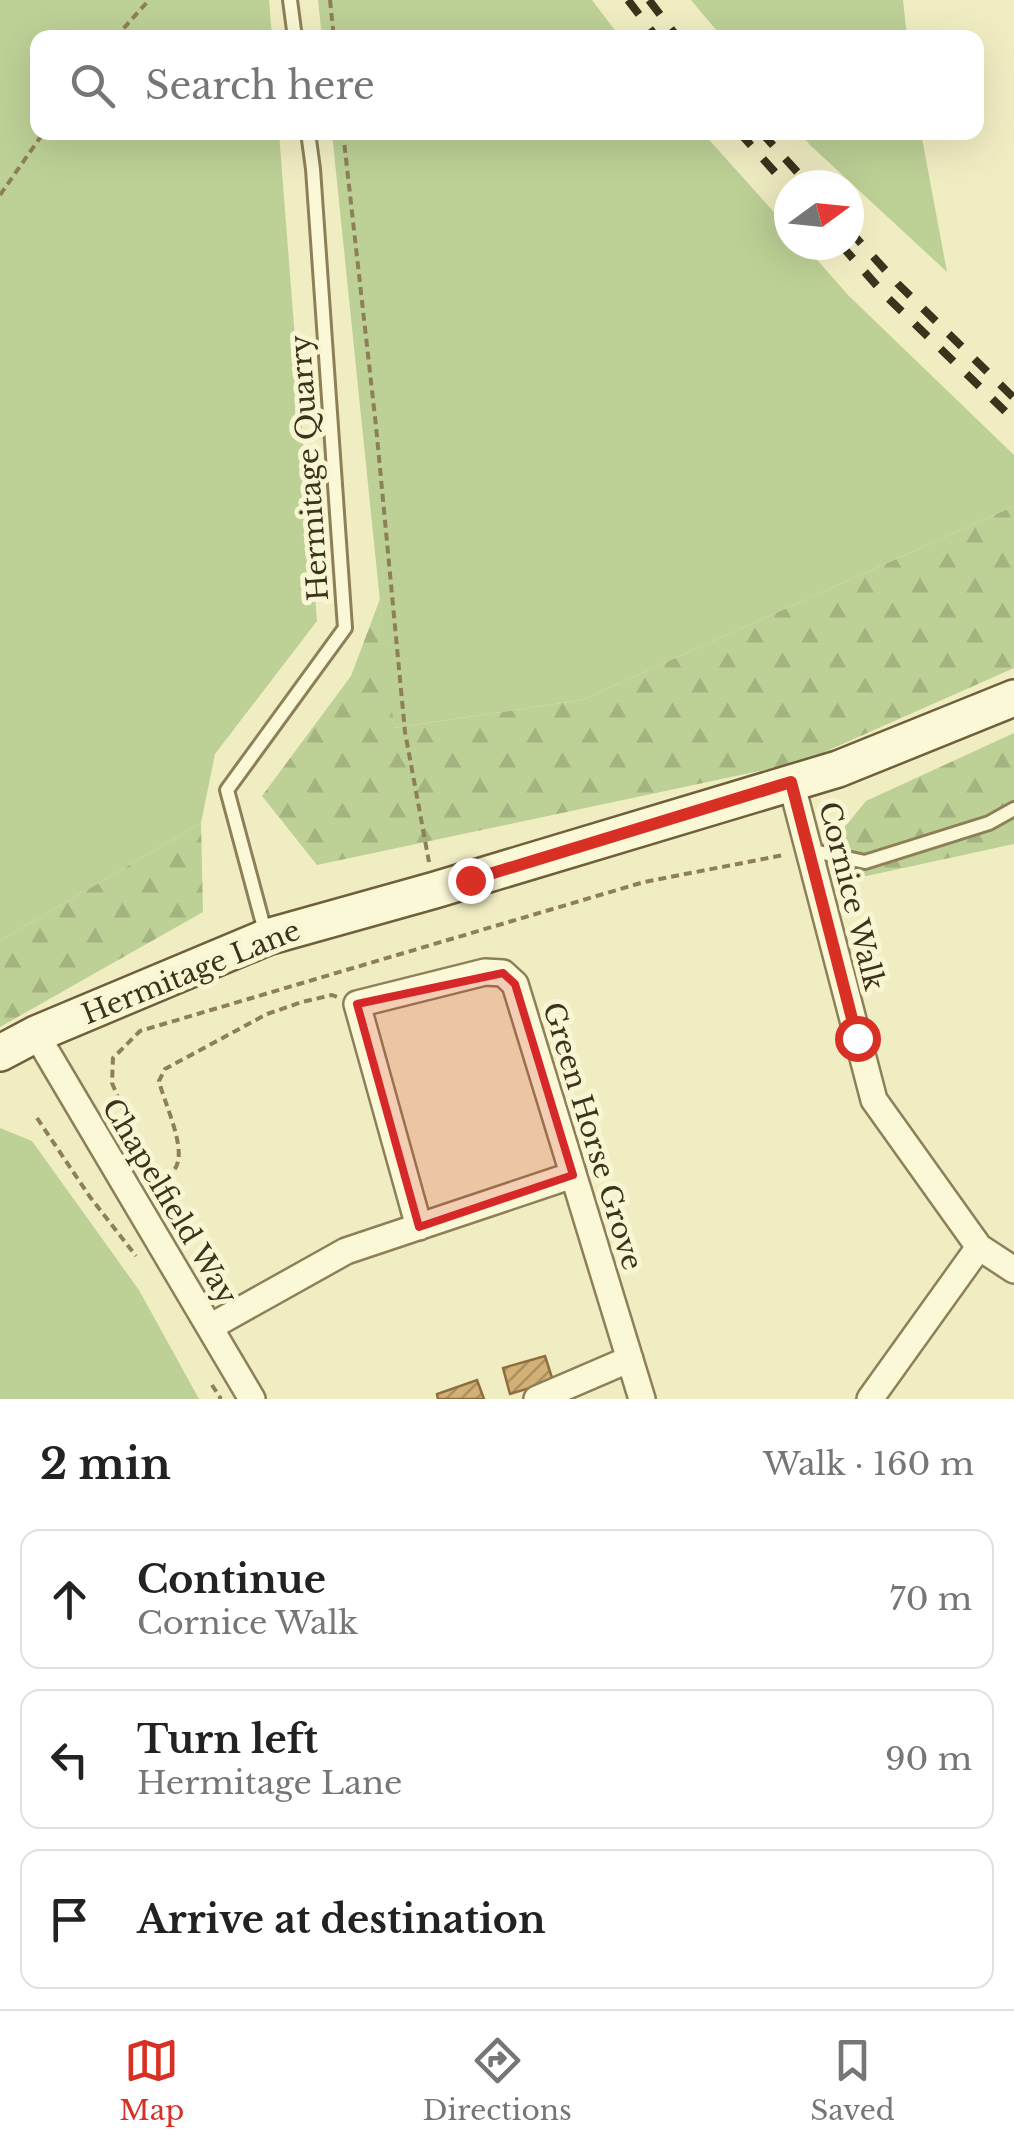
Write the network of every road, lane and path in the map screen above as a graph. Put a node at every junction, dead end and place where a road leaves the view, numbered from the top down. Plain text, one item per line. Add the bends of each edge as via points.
1 (149, 0) edge
2 (290, 0) edge
3 (330, 0) edge
4 (122, 30) edge
5 (294, 30) edge
6 (333, 30) edge
7 (38, 140) edge
8 (309, 140) edge
9 (344, 140) edge
10 (0, 195) edge
11 (1014, 698) edge
12 (791, 782) junction
13 (1014, 809) edge
14 (809, 850) junction
15 (435, 890) junction
16 (267, 937) junction
17 (357, 1004) junction
18 (36, 1034) junction
19 (0, 1053) edge
20 (38, 1118) dead end
21 (573, 1174) junction
22 (153, 1183) dead end
23 (419, 1227) junction
24 (980, 1247) junction
25 (144, 1266) dead end
26 (1014, 1270) edge
27 (210, 1327) junction
28 (630, 1359) junction
29 (209, 1378) dead end
30 (220, 1399) edge
31 (252, 1399) edge
32 (537, 1399) edge
33 (642, 1399) edge
34 (870, 1399) edge

1 - 4 path
2 - 5 lane
3 - 6 path
7 - 10 path
8 - 16 lane, Hermitage Quarry via 345,628 227,790
9 - 15 path via 405,732
11 - 12 main road, Hermitage Lane
12 - 14 street, Cornice Walk
12 - 15 main road, Hermitage Lane
13 - 14 lane via 866,862
14 - 24 street, Cornice Walk via 874,1100
15 - 16 main road, Hermitage Lane
16 - 18 main road, Hermitage Lane
17 - 21 street, Green Horse Grove via 502,973 515,984
17 - 22 path via 332,995 302,1002 166,1068 159,1082 179,1160
17 - 23 street
18 - 19 main road, Hermitage Lane
18 - 27 street, Chapelfield Way
20 - 25 path
21 - 23 street
21 - 28 street, Green Horse Grove
23 - 27 street via 346,1251
24 - 26 street, Cornice Walk
24 - 34 street
27 - 31 street, Chapelfield Way
28 - 32 street
28 - 33 street, Green Horse Grove
29 - 30 path

